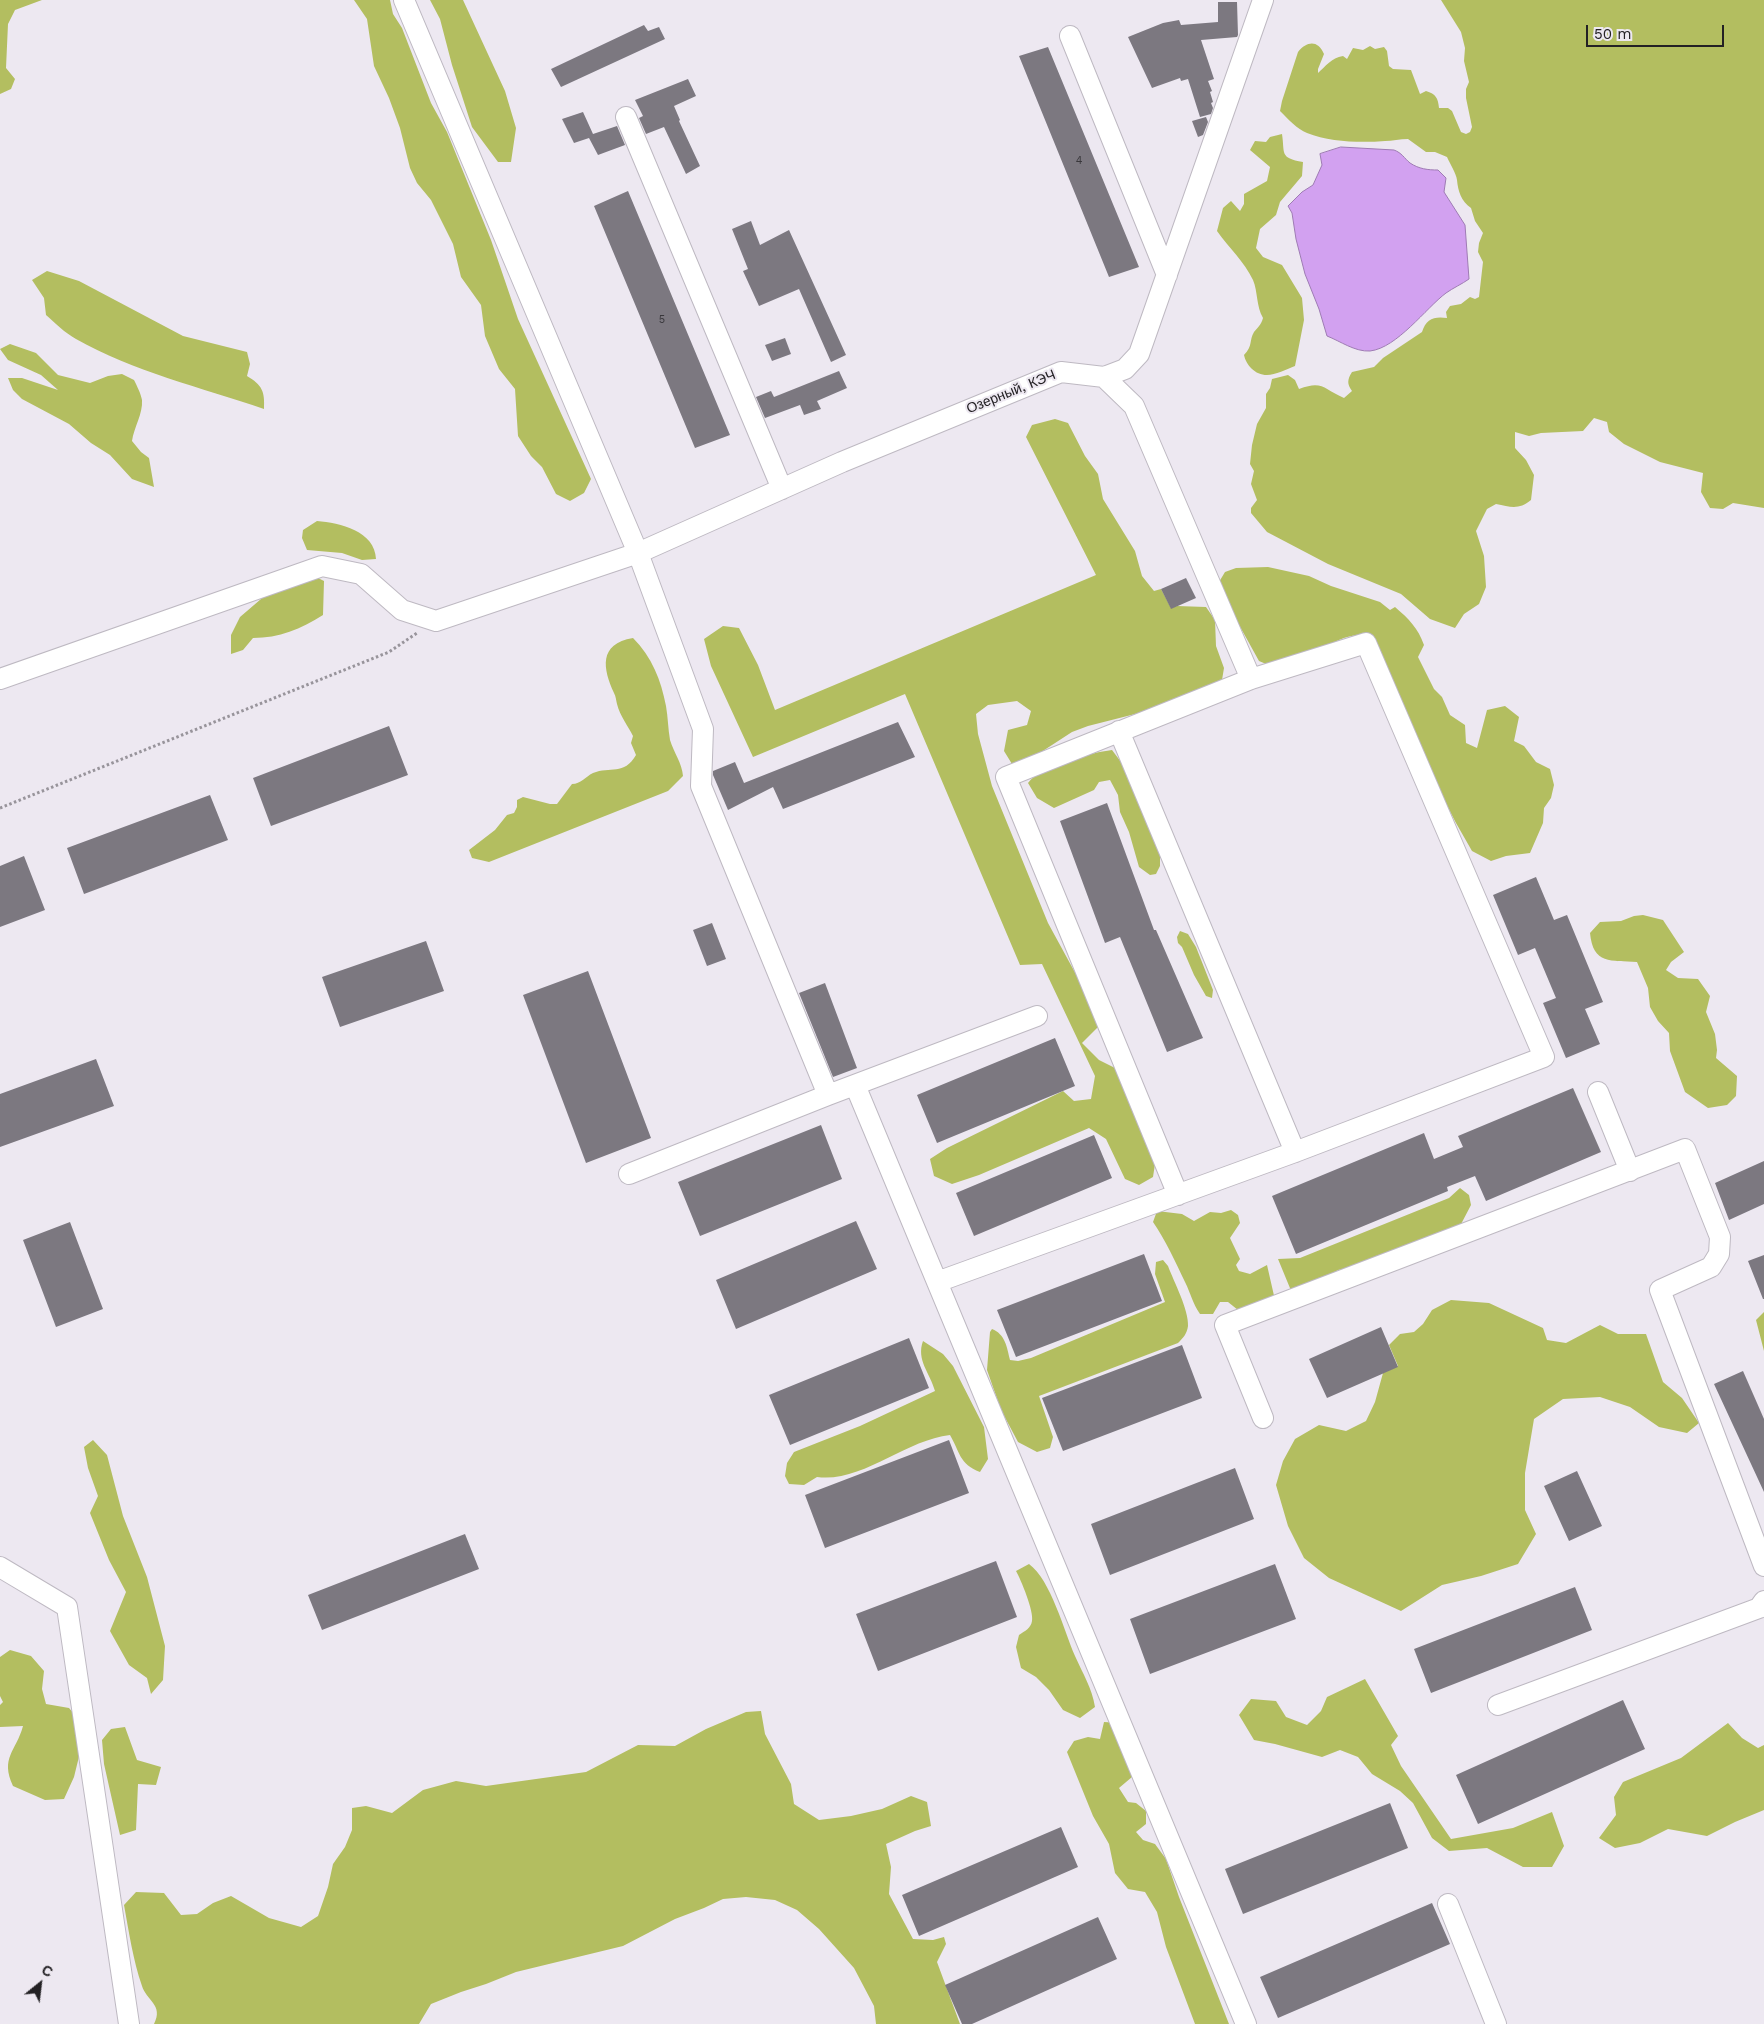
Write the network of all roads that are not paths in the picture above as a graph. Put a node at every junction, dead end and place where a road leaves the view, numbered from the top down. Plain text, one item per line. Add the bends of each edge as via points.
1 (404, 0) edge
2 (1263, 0) edge
3 (1070, 36) dead end
4 (626, 117) dead end
5 (1167, 276) junction
6 (1104, 377) junction
7 (782, 489) junction
8 (638, 553) junction
9 (0, 679) edge
10 (1251, 679) junction
11 (1119, 731) junction
12 (1037, 1016) dead end
13 (854, 1085) junction
14 (1598, 1092) dead end
15 (828, 1095) junction
16 (1296, 1152) junction
17 (1630, 1171) junction
18 (629, 1174) dead end
19 (1178, 1195) junction
20 (937, 1282) junction
21 (1263, 1418) dead end
22 (1764, 1566) edge
23 (0, 1567) edge
24 (1764, 1601) edge
25 (1498, 1705) dead end
26 (1448, 1904) dead end
27 (129, 2024) edge
28 (1246, 2024) edge
29 (1496, 2024) edge

1 - 8 street
2 - 5 street
3 - 5 street
4 - 7 street
5 - 6 street via 1139,354 1125,369
6 - 7 street, Озерный, КЭЧ via 1060,372
6 - 10 street via 1134,406
7 - 8 street, Озерный, КЭЧ
8 - 9 street, Озерный, КЭЧ via 436,620 402,610 361,574 322,566
8 - 15 street via 703,729 701,786
10 - 11 street
10 - 16 street via 1366,643 1544,1057
11 - 16 street
11 - 19 street via 1006,777
12 - 13 street
13 - 15 street
13 - 20 street
14 - 17 street
15 - 18 street
16 - 19 street
17 - 21 street via 1226,1325
17 - 22 street via 1685,1149 1720,1237 1719,1254 1711,1267 1660,1290
19 - 20 street
20 - 28 street
23 - 27 street via 68,1607
24 - 25 street via 1759,1608
26 - 29 street

